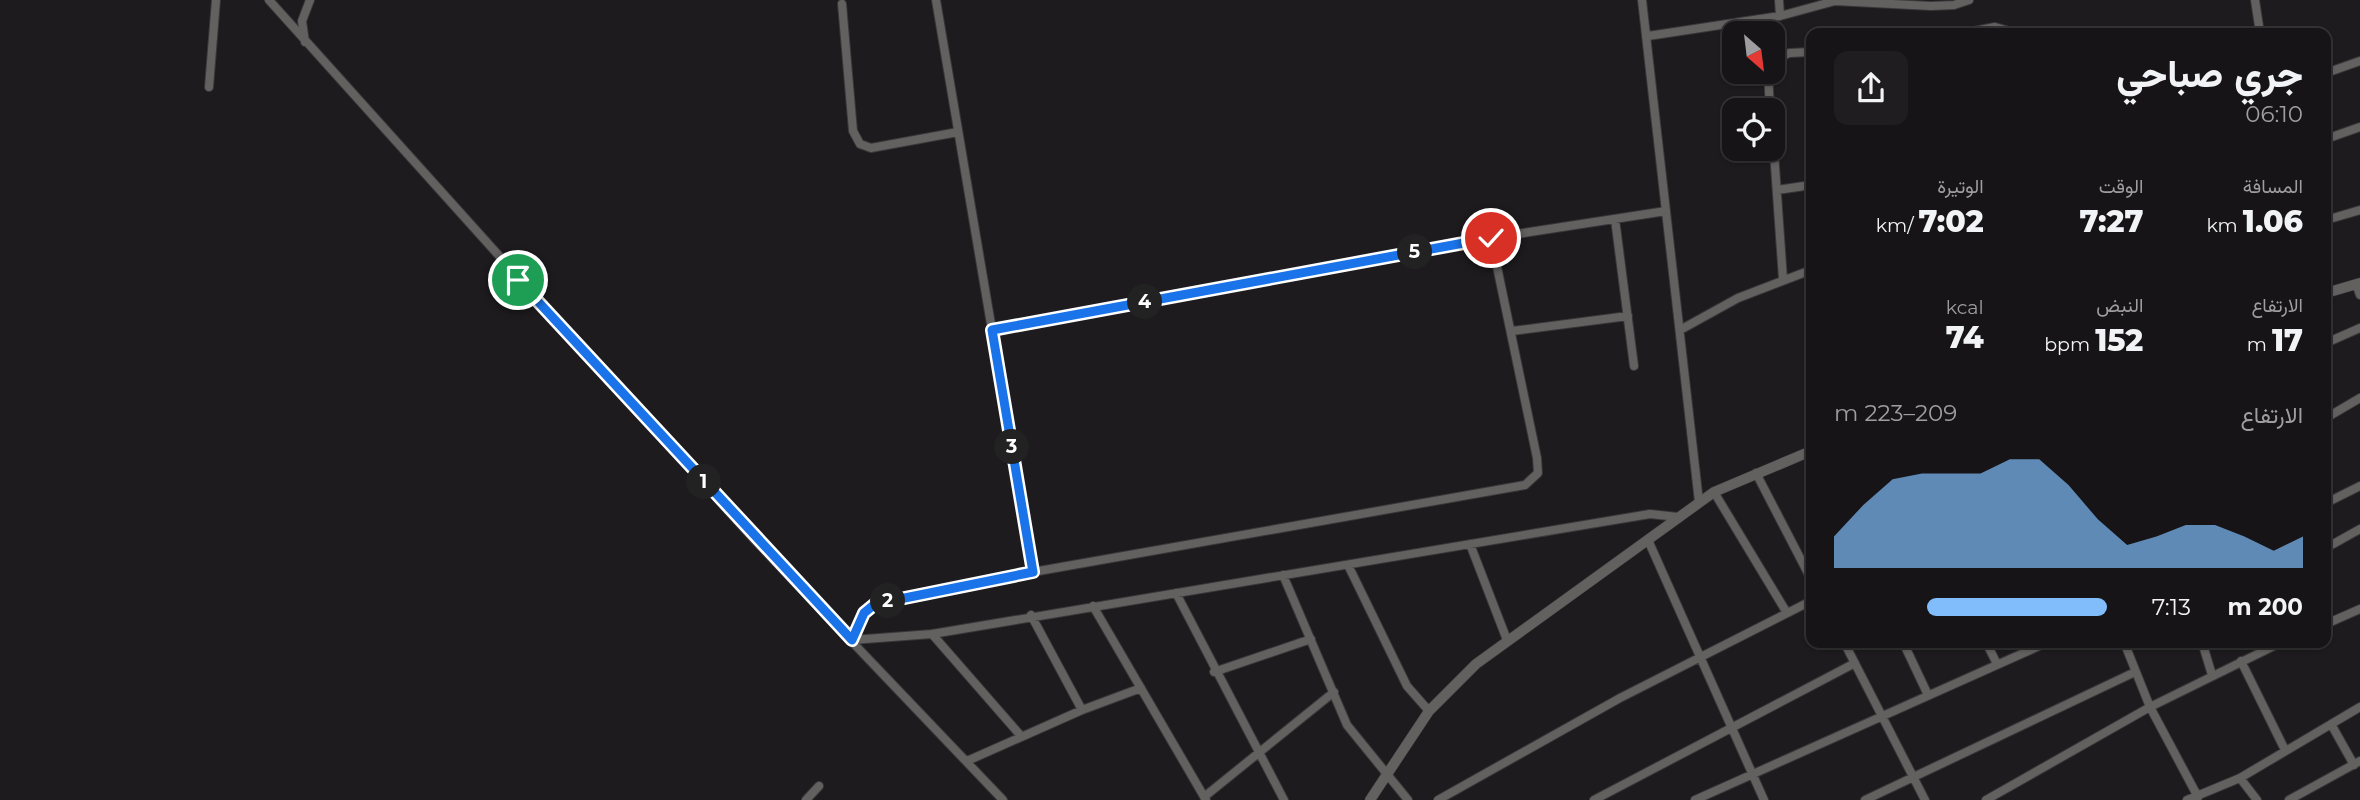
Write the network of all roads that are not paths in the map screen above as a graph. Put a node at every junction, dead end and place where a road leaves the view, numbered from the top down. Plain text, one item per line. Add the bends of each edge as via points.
1 (216, 0) edge
2 (269, 0) edge
3 (310, 0) edge
4 (936, 0) edge
5 (1642, 0) edge
6 (1779, 0) edge
7 (1969, 0) edge
8 (2255, 0) edge
9 (842, 4) dead end
10 (1780, 16) junction
11 (2259, 28) edge
12 (1648, 36) junction
13 (306, 44) junction
14 (1806, 52) edge
15 (1785, 55) edge
16 (2360, 61) edge
17 (2331, 71) edge
18 (209, 87) dead end
19 (2360, 127) edge
20 (958, 132) junction
21 (2331, 137) edge
22 (1775, 161) edge
23 (1806, 186) edge
24 (1777, 190) junction
25 (2360, 210) edge
26 (1666, 211) junction
27 (1615, 219) junction
28 (2331, 219) edge
29 (1491, 238) junction
30 (1806, 272) edge
31 (1783, 279) junction
32 (2358, 283) edge
33 (2331, 291) edge
34 (2360, 295) edge
35 (1628, 316) junction
36 (2360, 328) edge
37 (992, 330) junction
38 (1680, 330) junction
39 (1511, 331) junction
40 (2331, 341) edge
41 (1634, 366) dead end
42 (2360, 398) edge
43 (2331, 415) edge
44 (1806, 453) edge
45 (1756, 473) junction
46 (2360, 486) edge
47 (1714, 492) junction
48 (2331, 500) edge
49 (1699, 502) junction
50 (1678, 517) junction
51 (2360, 530) edge
52 (1648, 540) junction
53 (1470, 544) junction
54 (2331, 545) edge
55 (1348, 565) junction
56 (1806, 569) edge
57 (1033, 572) junction
58 (1283, 575) junction
59 (1176, 593) junction
60 (1806, 604) edge
61 (1093, 606) junction
62 (2360, 609) edge
63 (1787, 613) junction
64 (1031, 615) junction
65 (2331, 622) edge
66 (932, 634) junction
67 (1311, 639) junction
68 (852, 640) junction
69 (1507, 640) junction
70 (1847, 648) edge
71 (1906, 648) edge
72 (1989, 648) edge
73 (2034, 648) edge
74 (2126, 648) edge
75 (2204, 648) edge
76 (2269, 648) edge
77 (1701, 659) junction
78 (2241, 661) junction
79 (1855, 663) junction
80 (1997, 664) junction
81 (1214, 672) junction
82 (2135, 672) junction
83 (2212, 675) junction
84 (1141, 688) junction
85 (1334, 692) junction
86 (1928, 695) junction
87 (2150, 707) junction
88 (2360, 707) edge
89 (1083, 710) junction
90 (1429, 711) junction
91 (1882, 715) junction
92 (2331, 724) junction
93 (1732, 729) junction
94 (1021, 736) junction
95 (2285, 750) junction
96 (1258, 754) junction
97 (967, 761) junction
98 (2357, 763) edge
99 (1387, 770) junction
100 (1752, 775) junction
101 (1913, 776) junction
102 (2240, 778) junction
103 (819, 786) dead end
104 (2198, 797) junction
105 (1205, 798) edge
106 (806, 800) edge
107 (1003, 800) edge
108 (1283, 800) edge
109 (1370, 800) edge
110 (1408, 800) edge
111 (1438, 800) edge
112 (1594, 800) edge
113 (1695, 800) edge
114 (1764, 800) edge
115 (1865, 800) edge
116 (1925, 800) edge
117 (1986, 800) edge
118 (2187, 800) edge
119 (2257, 800) edge
120 (2290, 800) edge

1 - 18 street
2 - 13 street
3 - 13 street via 302,21
4 - 20 street
5 - 12 street
6 - 10 street
7 - 10 street via 1931,6 1835,1
8 - 11 street
9 - 20 street via 853,131 860,144 871,148
10 - 12 street
12 - 26 street
13 - 68 street via 585,354
14 - 15 street
16 - 17 street
19 - 21 street
20 - 37 street
22 - 24 street
23 - 24 street
24 - 31 street
25 - 28 street
26 - 27 street
26 - 38 street
27 - 29 street
27 - 35 street
29 - 37 street
29 - 39 street
30 - 31 street
31 - 38 street
32 - 33 street
32 - 34 street
35 - 39 street
35 - 41 street
36 - 40 street
37 - 57 street
38 - 49 street
39 - 57 street via 1538,467 1535,478 1525,485
42 - 43 street
44 - 45 street
45 - 47 street
45 - 56 street
46 - 48 street
47 - 49 street
47 - 63 street
49 - 50 street
50 - 52 street
50 - 53 street via 1650,514
51 - 54 street
52 - 69 street
52 - 77 street
53 - 55 street
53 - 69 street
55 - 58 street
55 - 90 street via 1407,686
57 - 68 street via 875,604 864,613
58 - 59 street
58 - 67 street
59 - 61 street
59 - 81 street
60 - 63 street
61 - 64 street
61 - 84 street
62 - 65 street
63 - 77 street
64 - 66 street
64 - 89 street
66 - 68 street
66 - 94 street
67 - 81 street
67 - 85 street
68 - 97 street
69 - 90 street via 1461,677
70 - 79 street
71 - 86 street
72 - 80 street
73 - 80 street
74 - 82 street
75 - 83 street
76 - 78 street
77 - 93 street
77 - 111 street via 1620,698
78 - 83 street
78 - 95 street
79 - 91 street
79 - 93 street
80 - 86 street
81 - 96 street
82 - 87 street
82 - 101 street
83 - 87 street
84 - 89 street
84 - 105 street
85 - 96 street
85 - 99 street via 1347,725
86 - 91 street
87 - 104 street
87 - 117 street
88 - 92 street
89 - 94 street
90 - 99 street
91 - 100 street
91 - 101 street
92 - 95 street
92 - 98 street
93 - 100 street
93 - 112 street
94 - 97 street
95 - 102 street
96 - 105 street
96 - 108 street
97 - 107 street
98 - 120 street
99 - 109 street
99 - 110 street
100 - 113 street
100 - 114 street
101 - 115 street
101 - 116 street
102 - 104 street
102 - 119 street
103 - 106 street
104 - 118 street

